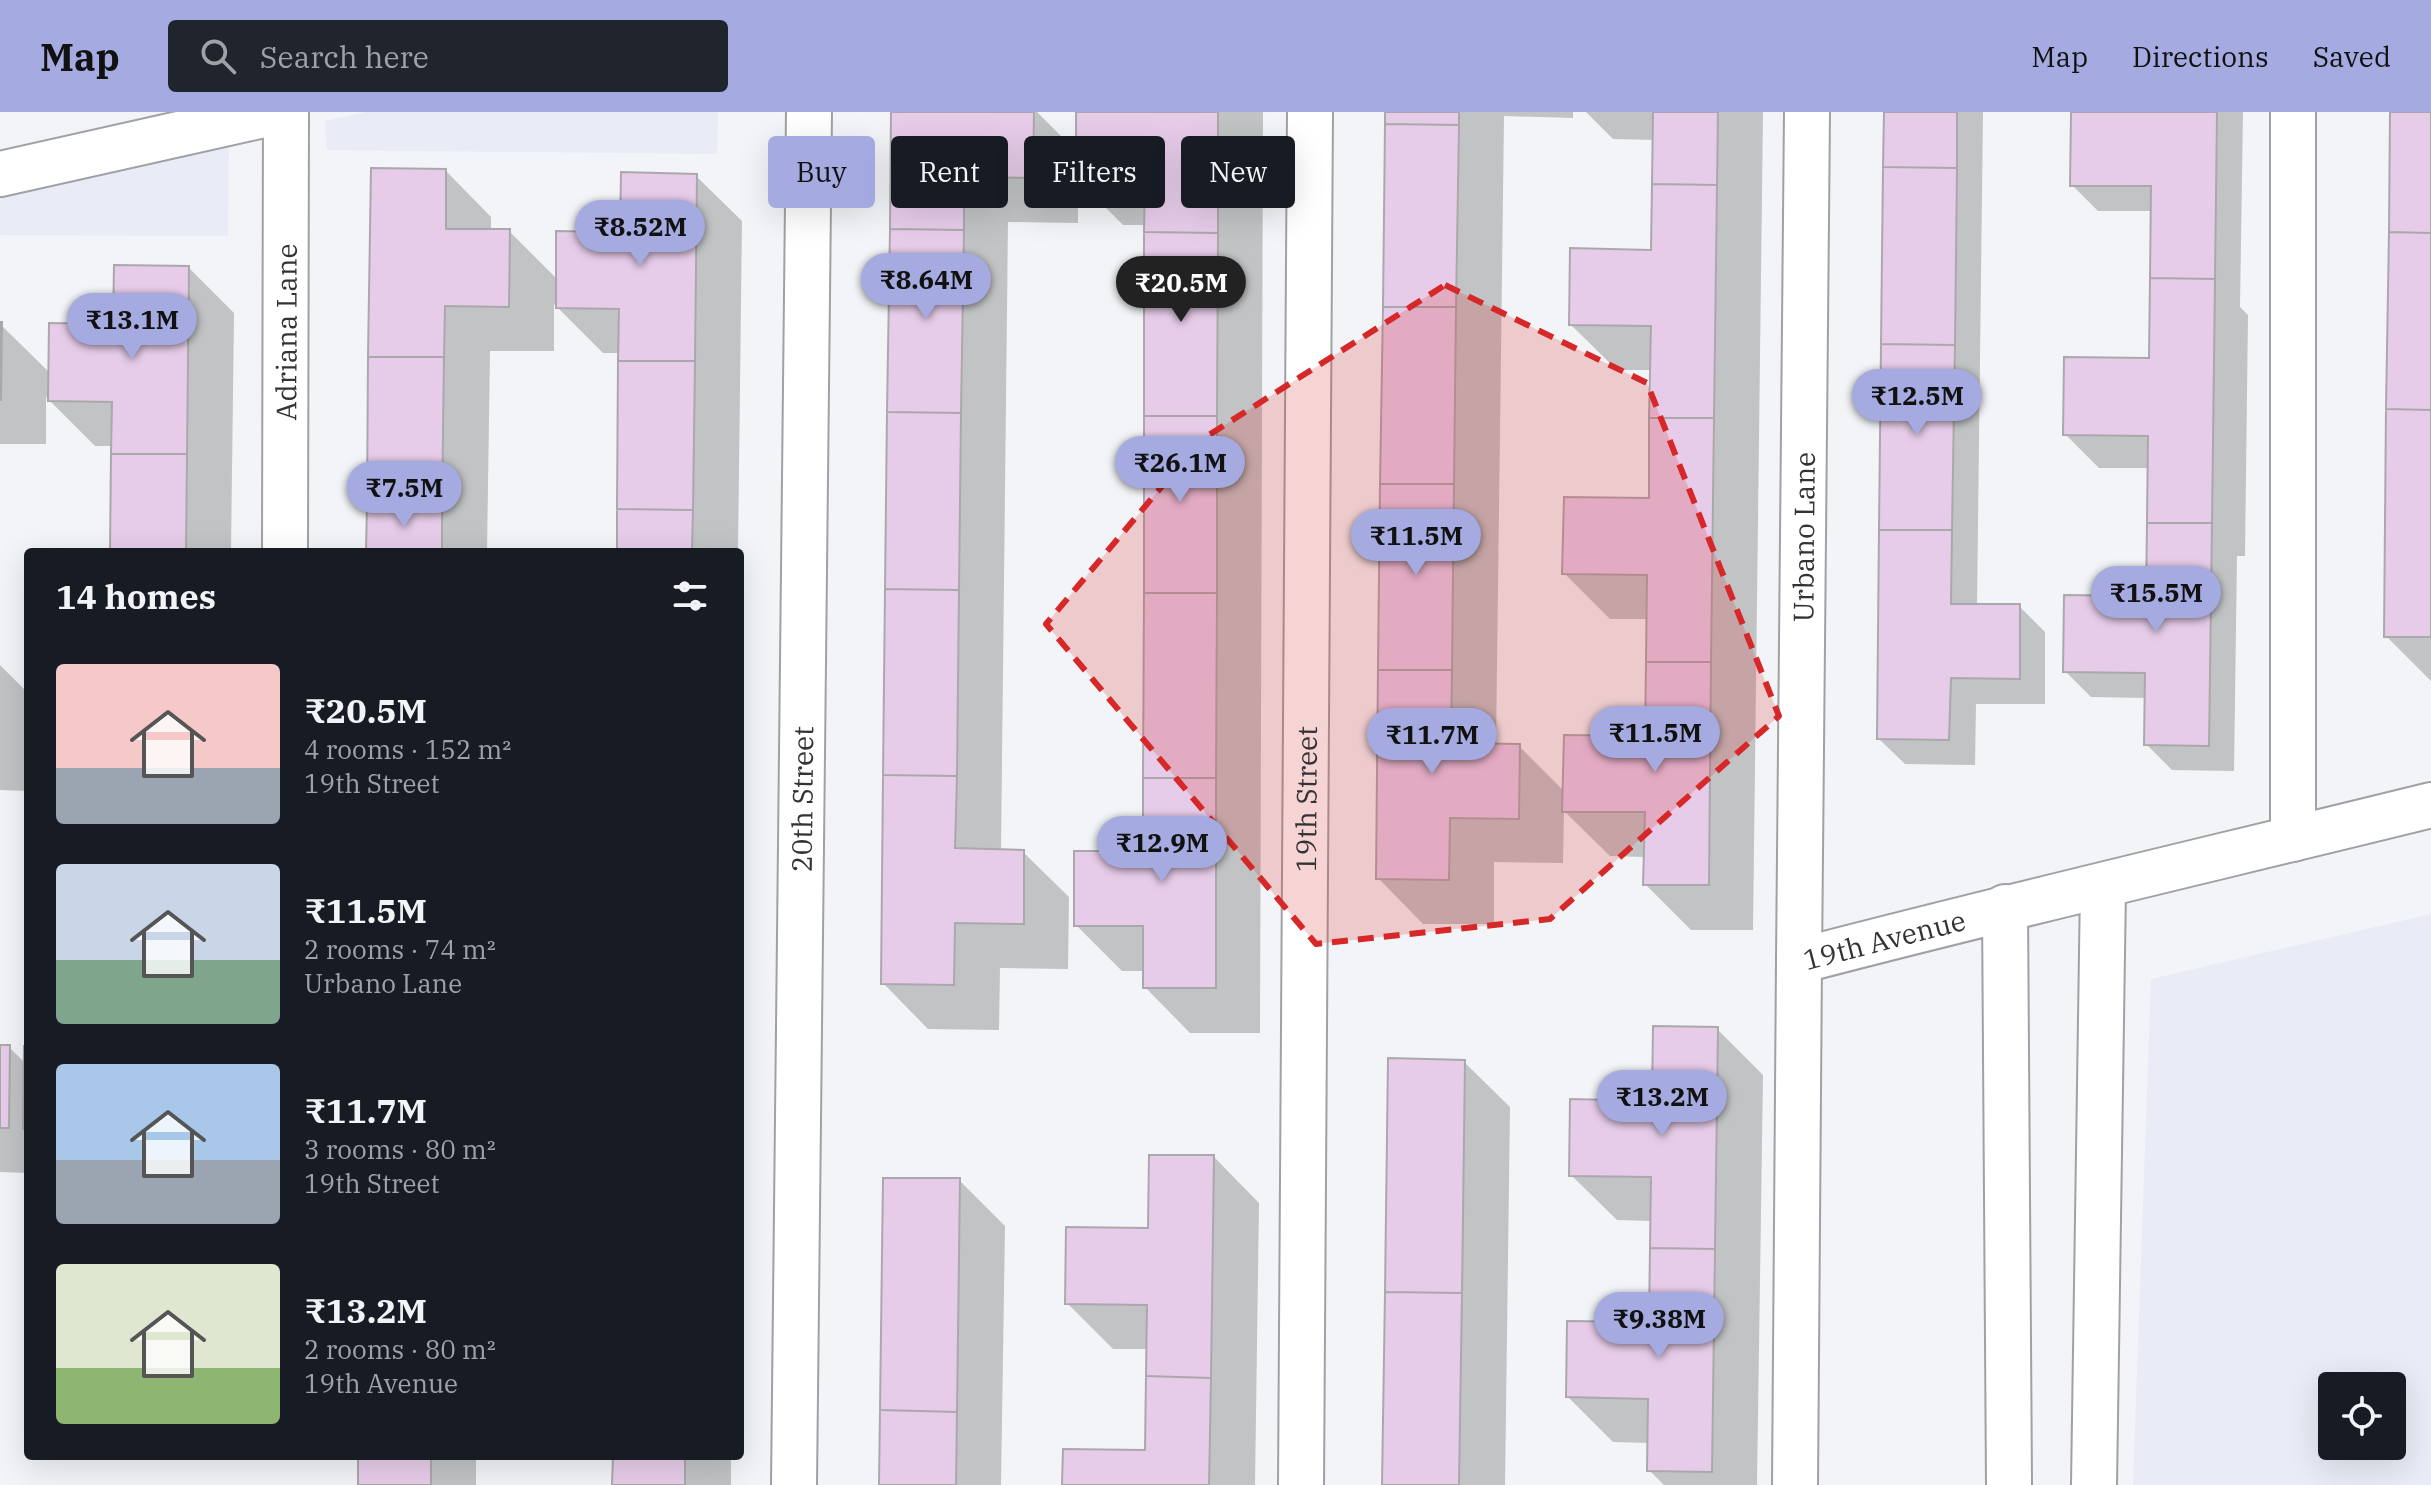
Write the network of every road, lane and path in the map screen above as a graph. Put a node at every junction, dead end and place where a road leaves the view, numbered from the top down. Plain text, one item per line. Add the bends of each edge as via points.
1 (809, 112) edge
2 (1310, 112) edge
3 (1807, 112) edge
4 (2293, 112) edge
5 (266, 114) edge
6 (0, 174) edge
7 (285, 548) edge
8 (2431, 805) edge
9 (2293, 839) junction
10 (2103, 887) junction
11 (2005, 907) junction
12 (1799, 961) junction
13 (794, 1485) edge
14 (1301, 1485) edge
15 (1795, 1485) edge
16 (2009, 1485) edge
17 (2094, 1485) edge

1 - 13 street, 20th Street
2 - 14 street, 19th Street
3 - 12 street, Urbano Lane
4 - 9 street
5 - 6 street
5 - 7 street, Adriana Lane
8 - 9 street, 19th Avenue
9 - 10 street, 19th Avenue
10 - 11 street, 19th Avenue
10 - 17 street
11 - 12 street, 19th Avenue
11 - 16 street
12 - 15 street, 19th Avenue

